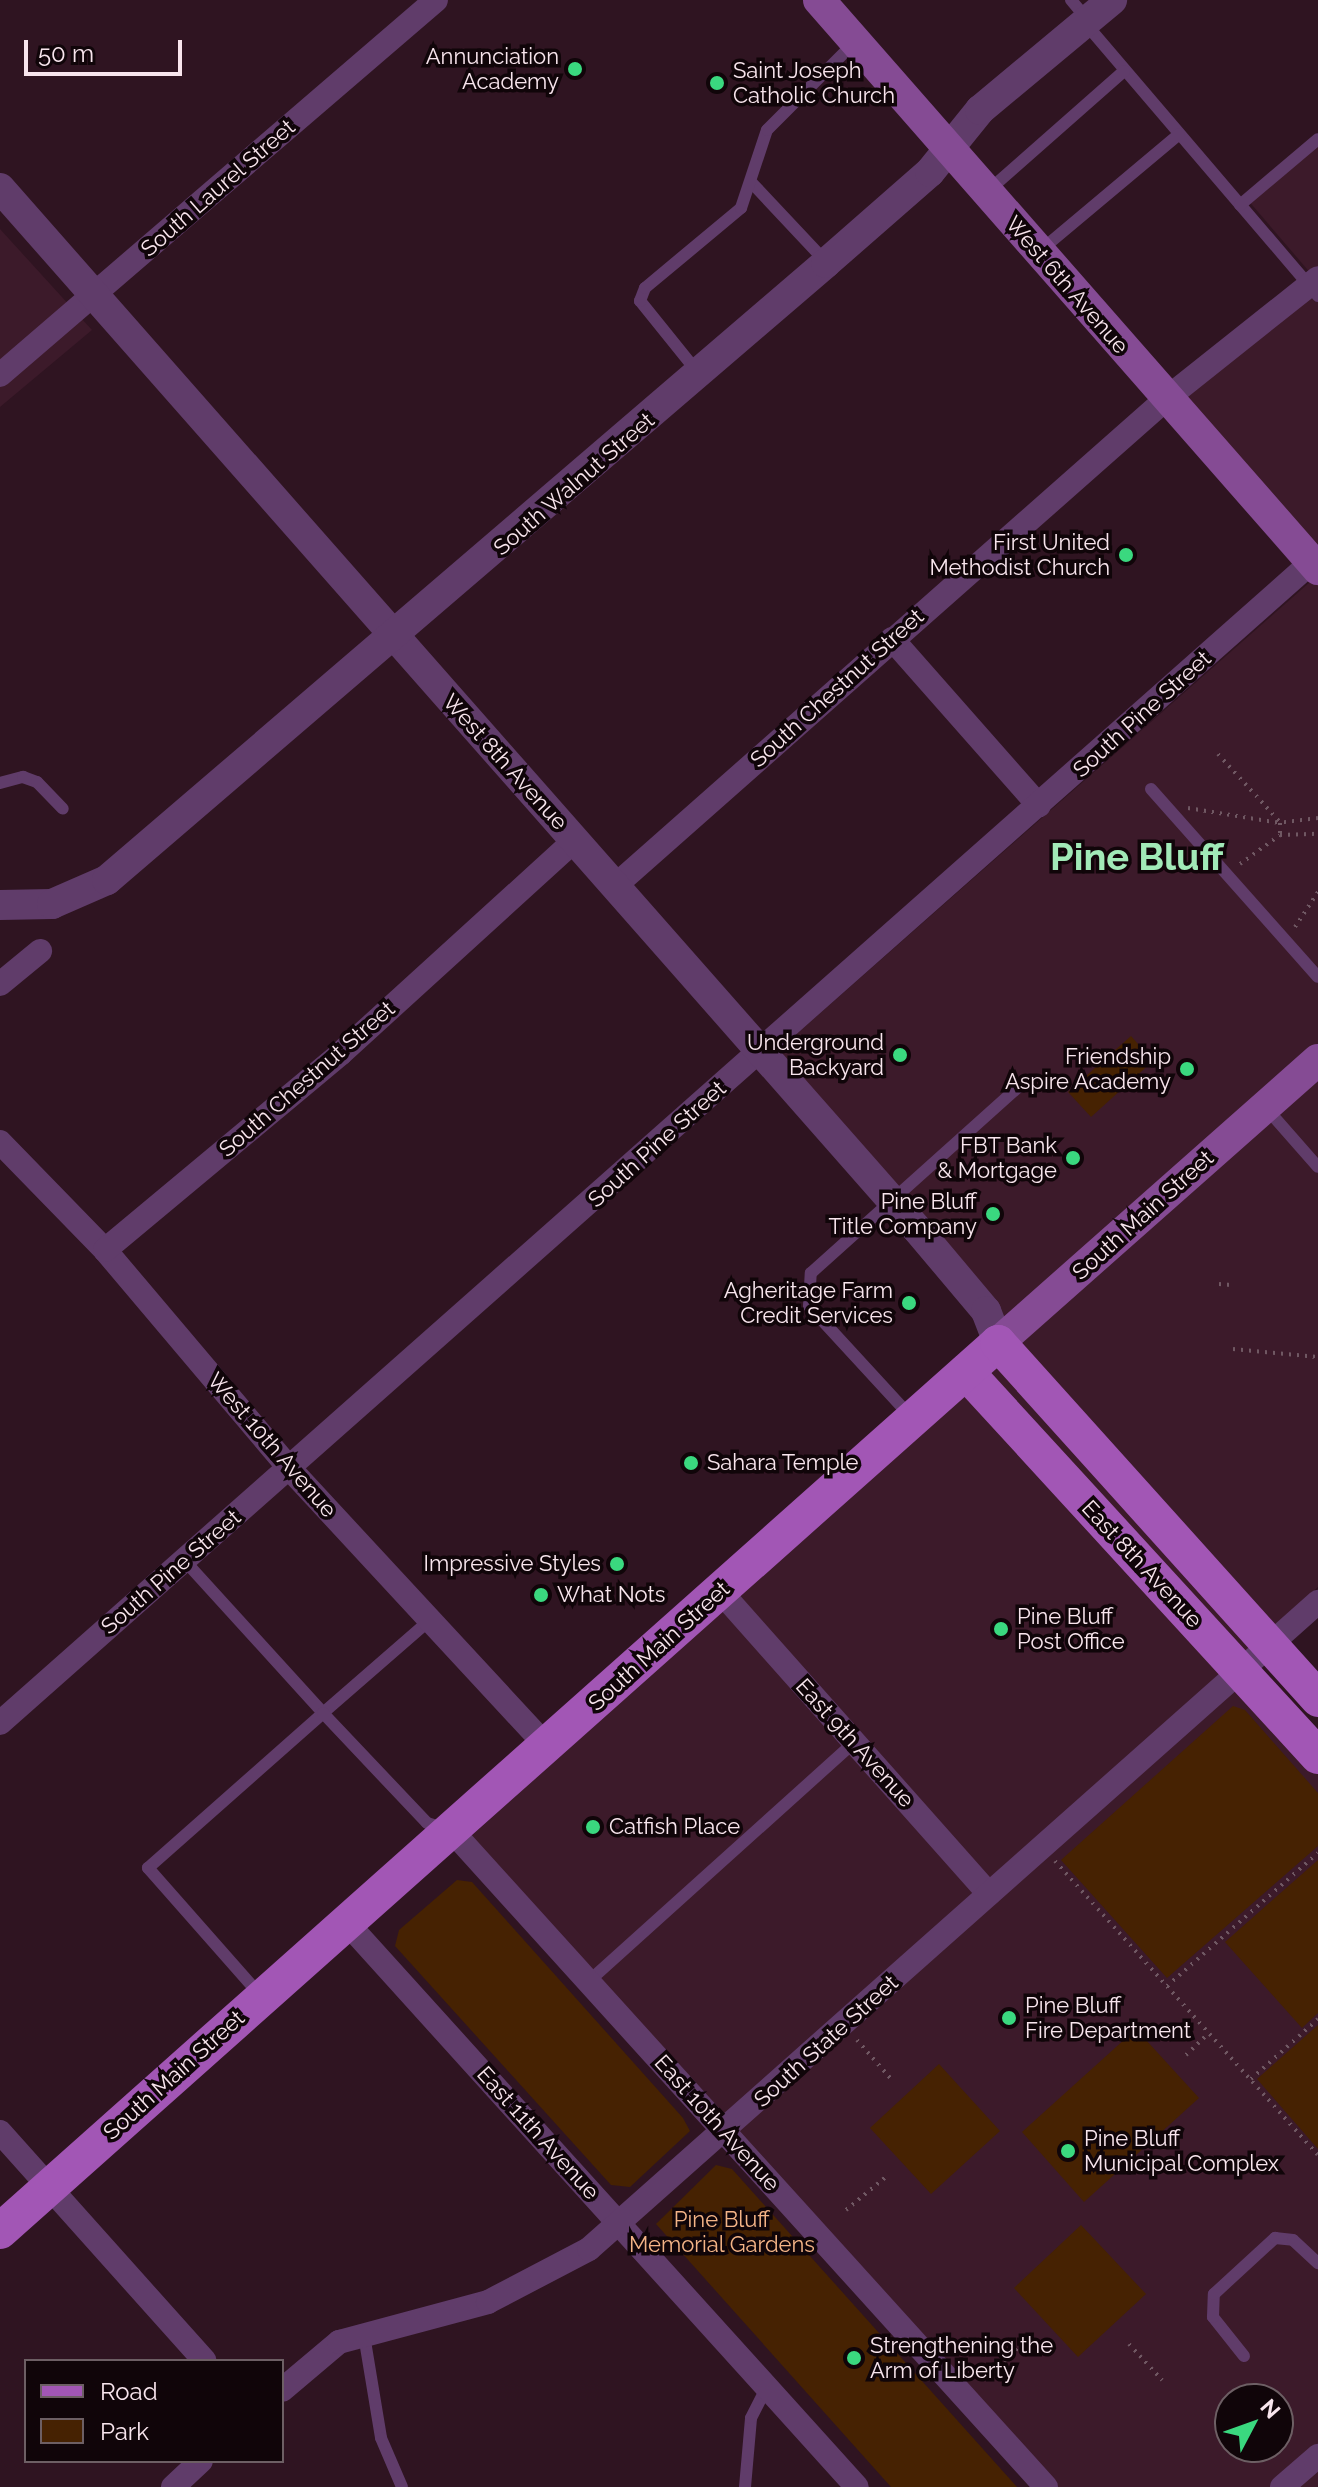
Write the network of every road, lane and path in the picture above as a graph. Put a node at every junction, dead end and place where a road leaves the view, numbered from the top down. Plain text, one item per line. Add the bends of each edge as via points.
1 (436, 0) edge
2 (819, 0) edge
3 (1112, 0) edge
4 (1082, 14) edge
5 (855, 42) junction
6 (1124, 71) junction
7 (1179, 134) junction
8 (1318, 139) edge
9 (948, 148) junction
10 (751, 182) junction
11 (0, 188) edge
12 (986, 192) junction
13 (1240, 205) junction
14 (1039, 252) junction
15 (826, 263) junction
16 (1315, 286) edge
17 (94, 296) junction
18 (699, 374) junction
19 (0, 375) edge
20 (1166, 399) junction
21 (1315, 565) edge
22 (892, 639) junction
23 (395, 640) junction
24 (1218, 754) dead end
25 (0, 783) edge
26 (1151, 789) dead end
27 (1039, 806) junction
28 (1185, 807) dead end
29 (63, 809) dead end
30 (1318, 818) edge
31 (1303, 820) junction
32 (1280, 823) junction
33 (1303, 834) junction
34 (1318, 834) edge
35 (1280, 835) junction
36 (575, 840) junction
37 (1237, 866) dead end
38 (616, 885) junction
39 (1318, 892) edge
40 (0, 905) edge
41 (1296, 927) dead end
42 (40, 951) dead end
43 (1318, 977) edge
44 (0, 984) edge
45 (761, 1051) junction
46 (1318, 1060) edge
47 (1024, 1082) dead end
48 (1265, 1107) junction
49 (0, 1142) edge
50 (1318, 1167) edge
51 (893, 1201) junction
52 (105, 1250) junction
53 (1219, 1284) dead end
54 (1231, 1285) dead end
55 (998, 1343) junction
56 (1233, 1349) dead end
57 (1318, 1357) edge
58 (966, 1372) junction
59 (913, 1419) junction
60 (291, 1470) junction
61 (184, 1560) junction
62 (720, 1591) junction
63 (1318, 1602) edge
64 (430, 1620) junction
65 (1270, 1645) junction
66 (1241, 1671) junction
67 (1318, 1699) edge
68 (323, 1713) junction
69 (0, 1723) edge
70 (855, 1742) junction
71 (547, 1746) junction
72 (1318, 1756) edge
73 (452, 1831) junction
74 (1318, 1853) edge
75 (1054, 1859) dead end
76 (989, 1894) junction
77 (347, 1923) junction
78 (588, 1982) junction
79 (1167, 1986) junction
80 (261, 1996) junction
81 (1318, 2019) edge
82 (1209, 2033) junction
83 (855, 2037) dead end
84 (1186, 2055) dead end
85 (1251, 2079) junction
86 (892, 2080) dead end
87 (725, 2131) junction
88 (0, 2132) edge
89 (1318, 2155) edge
90 (887, 2176) dead end
91 (49, 2187) junction
92 (846, 2210) dead end
93 (618, 2222) junction
94 (0, 2231) edge
95 (1318, 2263) edge
96 (364, 2335) junction
97 (1031, 2336) dead end
98 (1129, 2344) dead end
99 (1244, 2356) dead end
100 (203, 2359) edge
101 (992, 2372) dead end
102 (1162, 2380) dead end
103 (767, 2387) junction
104 (284, 2388) edge
105 (1318, 2456) edge
106 (199, 2463) edge
107 (173, 2487) edge
108 (402, 2487) edge
109 (745, 2487) edge
110 (857, 2487) edge
111 (1046, 2487) edge
112 (1282, 2487) edge

1 - 17 street, South Laurel Street
2 - 5 main road, West 6th Avenue
3 - 4 street, South Walnut Street
4 - 6 lane
4 - 9 street, South Walnut Street via 980,110
5 - 9 main road, West 6th Avenue
5 - 10 lane via 767,130
6 - 7 lane
6 - 12 lane
7 - 13 lane
7 - 14 lane
8 - 13 lane
9 - 12 main road, West 6th Avenue
9 - 15 street, South Walnut Street
10 - 15 lane
10 - 18 lane via 723,229 697,243 640,301
11 - 17 street, West 8th Avenue
12 - 14 main road, West 6th Avenue
13 - 16 lane
14 - 20 main road, West 6th Avenue
15 - 18 street, South Walnut Street
16 - 20 street, South Chestnut Street
17 - 19 street, South Laurel Street
17 - 23 street, West 8th Avenue
18 - 23 street, South Walnut Street
20 - 21 main road, West 6th Avenue
20 - 22 street, South Chestnut Street
21 - 27 street, South Pine Street
22 - 27 street
22 - 38 street, South Chestnut Street
23 - 36 street, West 8th Avenue
23 - 40 street, South Walnut Street via 107,880 52,904
24 - 32 path
25 - 29 lane via 23,777 37,782
26 - 43 lane
27 - 45 street, South Pine Street
28 - 32 path
30 - 31 path
31 - 32 path
31 - 33 path
32 - 35 path
33 - 34 path
33 - 35 path
35 - 37 path
36 - 38 street, West 8th Avenue
36 - 52 street, South Chestnut Street via 340,1054
38 - 45 street, West 8th Avenue
39 - 41 path
42 - 44 street
45 - 51 street, West 8th Avenue
45 - 60 street, South Pine Street
46 - 48 main road, South Main Street
47 - 51 lane
48 - 50 lane
48 - 55 main road, South Main Street
49 - 52 street, West 10th Avenue
51 - 55 street, West 8th Avenue via 986,1311
51 - 59 lane via 811,1273 805,1291 809,1306
52 - 60 street, West 10th Avenue
53 - 54 path
55 - 58 main road, South Main Street
55 - 65 main road, East 8th Avenue
56 - 57 path
58 - 59 main road, South Main Street
58 - 66 main road, East 8th Avenue
59 - 62 main road, South Main Street
60 - 61 street, South Pine Street
60 - 64 street, West 10th Avenue
61 - 68 lane
61 - 69 street, South Pine Street
62 - 70 street, East 9th Avenue
62 - 71 main road, South Main Street
63 - 65 street, South State Street
64 - 68 lane
64 - 71 street, West 10th Avenue
65 - 66 street, South State Street
65 - 67 main road, East 8th Avenue
66 - 72 main road, East 8th Avenue
66 - 76 street, South State Street
68 - 73 lane via 427,1823
68 - 80 lane via 148,1868
70 - 76 street, East 9th Avenue
70 - 78 lane
71 - 73 main road, South Main Street
73 - 77 main road, South Main Street
73 - 78 street, East 10th Avenue
74 - 79 path
75 - 79 path
76 - 87 street, South State Street
77 - 80 main road, South Main Street
77 - 93 street, East 11th Avenue
78 - 87 street, East 10th Avenue
79 - 82 path
80 - 91 main road, South Main Street
81 - 85 path
82 - 84 path
82 - 85 path
83 - 86 path
85 - 89 path
87 - 93 street, South State Street
87 - 111 street, East 10th Avenue
88 - 91 street
90 - 92 path
91 - 94 main road, South Main Street
91 - 100 street
93 - 96 street, South State Street via 532,2285
93 - 103 street, East 11th Avenue
95 - 99 lane via 1293,2240 1275,2238 1214,2294 1213,2317
96 - 104 street, South State Street via 339,2342
96 - 108 lane via 381,2438
97 - 101 path
98 - 102 path
103 - 109 lane via 751,2418
103 - 110 street, East 11th Avenue
105 - 112 street
106 - 107 street

